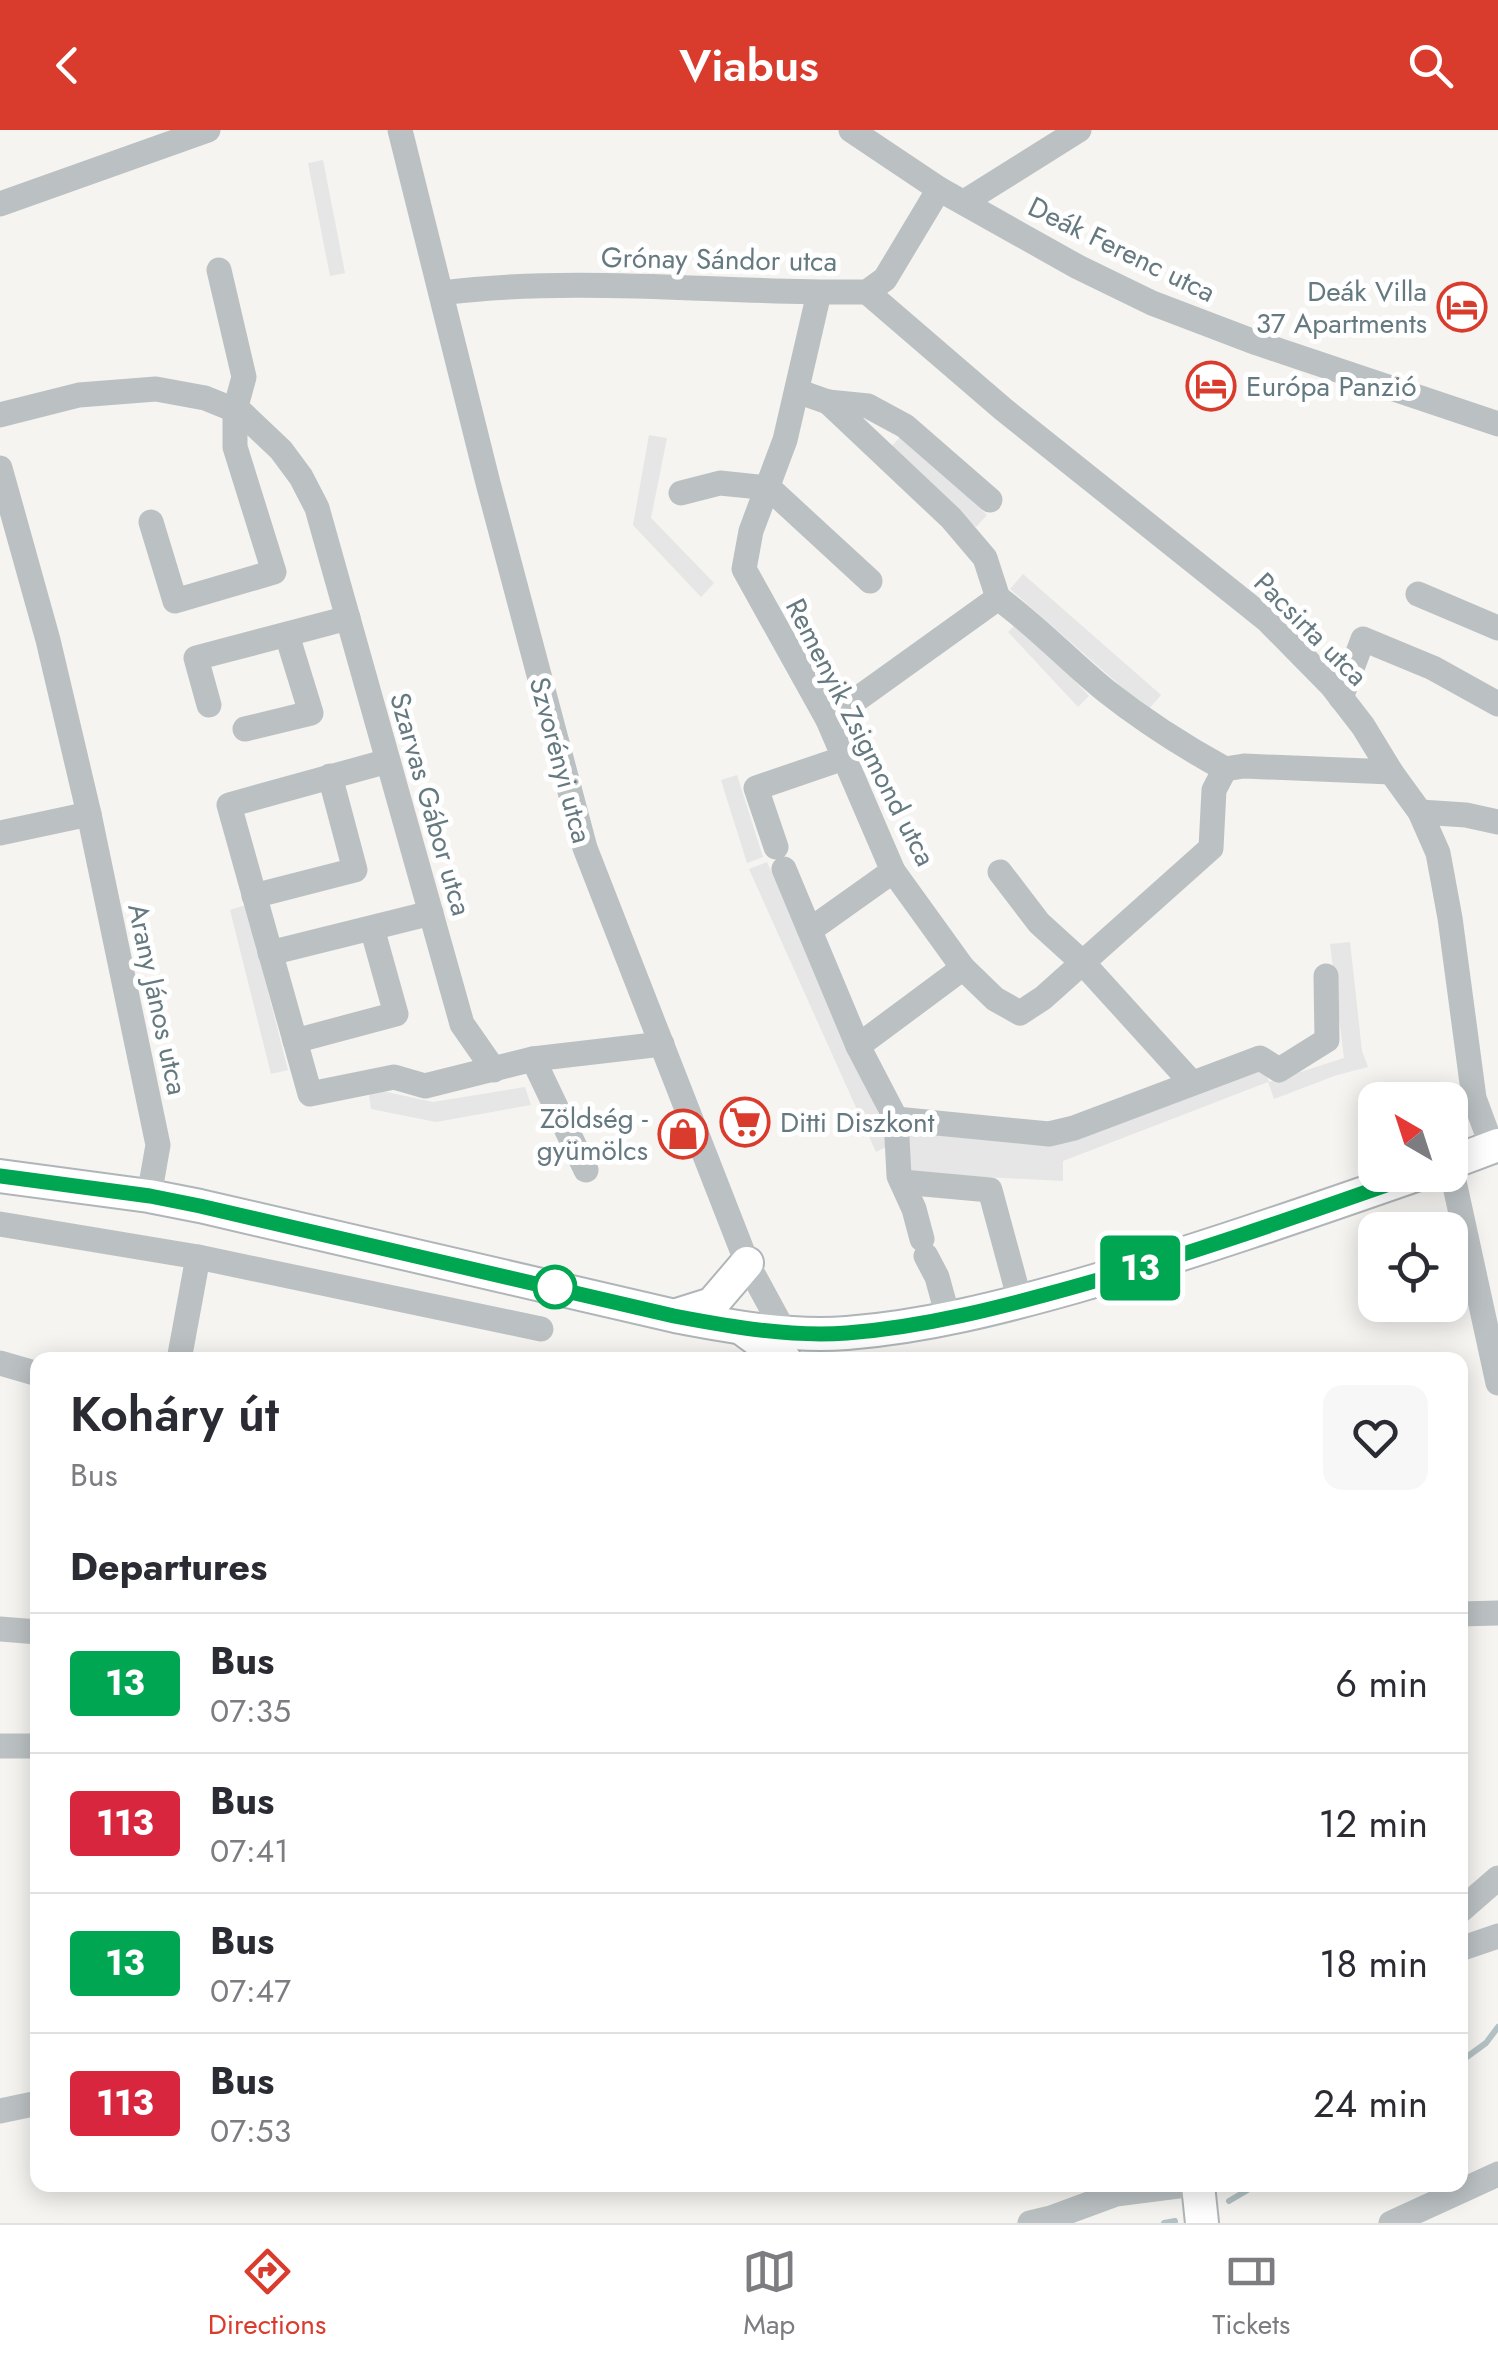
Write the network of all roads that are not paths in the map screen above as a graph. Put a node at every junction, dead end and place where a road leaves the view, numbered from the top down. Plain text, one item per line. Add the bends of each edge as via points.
1 (208, 130) edge
2 (400, 130) edge
3 (851, 130) edge
4 (1079, 130) edge
5 (939, 189) junction
6 (964, 202) junction
7 (0, 204) edge
8 (218, 270) dead end
9 (867, 292) junction
10 (819, 293) junction
11 (442, 294) junction
12 (797, 392) junction
13 (828, 402) junction
14 (235, 410) junction
15 (0, 414) edge
16 (1498, 424) edge
17 (0, 468) edge
18 (768, 488) junction
19 (681, 492) dead end
20 (990, 500) dead end
21 (152, 522) dead end
22 (870, 581) dead end
23 (1418, 594) dead end
24 (998, 598) junction
25 (348, 618) junction
26 (1498, 628) edge
27 (287, 635) junction
28 (1342, 698) junction
29 (1498, 704) edge
30 (209, 705) dead end
31 (828, 720) junction
32 (245, 729) dead end
33 (844, 758) junction
34 (388, 761) junction
35 (1225, 769) junction
36 (1391, 772) junction
37 (330, 776) junction
38 (1420, 812) junction
39 (89, 814) junction
40 (1498, 822) edge
41 (0, 833) edge
42 (893, 872) junction
43 (1000, 872) dead end
44 (254, 896) junction
45 (430, 913) junction
46 (372, 928) junction
47 (810, 930) junction
48 (270, 953) junction
49 (1083, 963) junction
50 (963, 968) junction
51 (1326, 976) dead end
52 (295, 1041) junction
53 (662, 1044) junction
54 (858, 1046) junction
55 (533, 1059) junction
56 (494, 1070) junction
57 (1192, 1083) junction
58 (896, 1119) junction
59 (1495, 1146) edge
60 (1468, 1156) edge
61 (586, 1170) dead end
62 (0, 1176) edge
63 (902, 1182) junction
64 (1366, 1192) edge
65 (1456, 1192) edge
66 (150, 1196) junction
67 (0, 1224) edge
68 (198, 1258) junction
69 (747, 1263) junction
70 (1020, 1302) junction
71 (674, 1316) junction
72 (948, 1317) junction
73 (899, 1327) junction
74 (541, 1329) dead end
75 (786, 1346) edge
76 (180, 1352) edge
77 (868, 1352) edge
78 (0, 1363) edge
79 (30, 1372) edge
80 (1498, 1383) edge
81 (1468, 1614) edge
82 (1498, 1614) edge
83 (0, 1629) edge
84 (30, 1631) edge
85 (0, 1746) edge
86 (30, 1746) edge
87 (1498, 1878) edge
88 (1468, 1904) edge
89 (1498, 1936) edge
90 (1468, 1946) edge
91 (30, 2105) edge
92 (0, 2111) edge
93 (1498, 2174) edge
94 (1468, 2188) edge
95 (1132, 2192) edge
96 (1199, 2192) edge
97 (1458, 2192) edge
98 (1030, 2223) edge
99 (1202, 2223) edge
100 (1390, 2223) edge

1 - 7 street
2 - 11 street, Szvorényi utca
3 - 5 street, Deák Ferenc utca
4 - 6 street
5 - 6 street, Deák Ferenc utca
5 - 9 street, Grónay Sándor utca via 886,279
6 - 16 street, Deák Ferenc utca via 1152,303
8 - 14 street via 244,377
9 - 10 street, Grónay Sándor utca
9 - 28 street, Pacsirta utca via 1266,620
10 - 11 street, Grónay Sándor utca via 599,286
10 - 12 street, Remenyik Zsigmond utca
11 - 53 street, Szvorényi utca via 584,848
12 - 13 street
12 - 18 street, Remenyik Zsigmond utca
13 - 20 street via 868,406 904,426
13 - 24 street via 951,518 984,558
14 - 15 street, Szarvas Gábor utca via 156,389 79,395
14 - 21 street via 236,446 274,572 175,602
14 - 25 street, Szarvas Gábor utca via 302,477
17 - 39 street, Arany János utca
18 - 19 street via 720,483
18 - 22 street
18 - 31 street, Remenyik Zsigmond utca via 744,569
23 - 26 street
24 - 31 street
24 - 35 street via 1104,690
25 - 27 street
25 - 34 street, Szarvas Gábor utca
27 - 30 street via 196,658
27 - 32 street via 311,713
28 - 29 street via 1363,640
28 - 36 street, Pacsirta utca
31 - 33 street, Remenyik Zsigmond utca
33 - 42 street, Remenyik Zsigmond utca
33 - 47 street via 756,788
34 - 37 street
34 - 45 street, Szarvas Gábor utca
35 - 36 street
35 - 49 street, Remenyik Zsigmond utca via 1214,790 1211,848
36 - 38 street, Pacsirta utca
37 - 44 street via 229,805
37 - 44 street via 355,870
38 - 40 street
38 - 59 street, Pacsirta utca via 1438,854 1474,1098
39 - 41 street
39 - 66 street, Arany János utca via 158,1145
42 - 47 street
42 - 50 street, Remenyik Zsigmond utca
43 - 49 street via 1039,923
44 - 48 street
45 - 46 street
45 - 56 street, Szarvas Gábor utca via 462,1024
46 - 48 street
46 - 52 street via 396,1014
47 - 54 street
48 - 52 street
49 - 50 street, Remenyik Zsigmond utca via 1020,1013
49 - 57 street
50 - 54 street
51 - 57 street via 1327,1040 1279,1070 1260,1058
52 - 56 street via 310,1094 394,1077 425,1086
53 - 55 street
53 - 69 street, Szvorényi utca
54 - 58 street
55 - 56 street
55 - 61 street
57 - 58 street via 1049,1134
58 - 63 street
59 - 60 main road
62 - 66 main road
63 - 70 street via 990,1190
63 - 72 street
64 - 70 main road
65 - 80 street
66 - 71 main road
67 - 68 street
68 - 74 street
68 - 76 street
69 - 71 main road via 712,1304
69 - 75 street, Szvorényi utca
70 - 72 main road
71 - 75 main road
72 - 73 main road
73 - 75 main road
73 - 77 main road
78 - 79 street
81 - 82 street
83 - 84 street
85 - 86 street
87 - 88 street
89 - 90 street
91 - 92 street
93 - 94 street
95 - 98 street
96 - 99 main road
97 - 100 street

